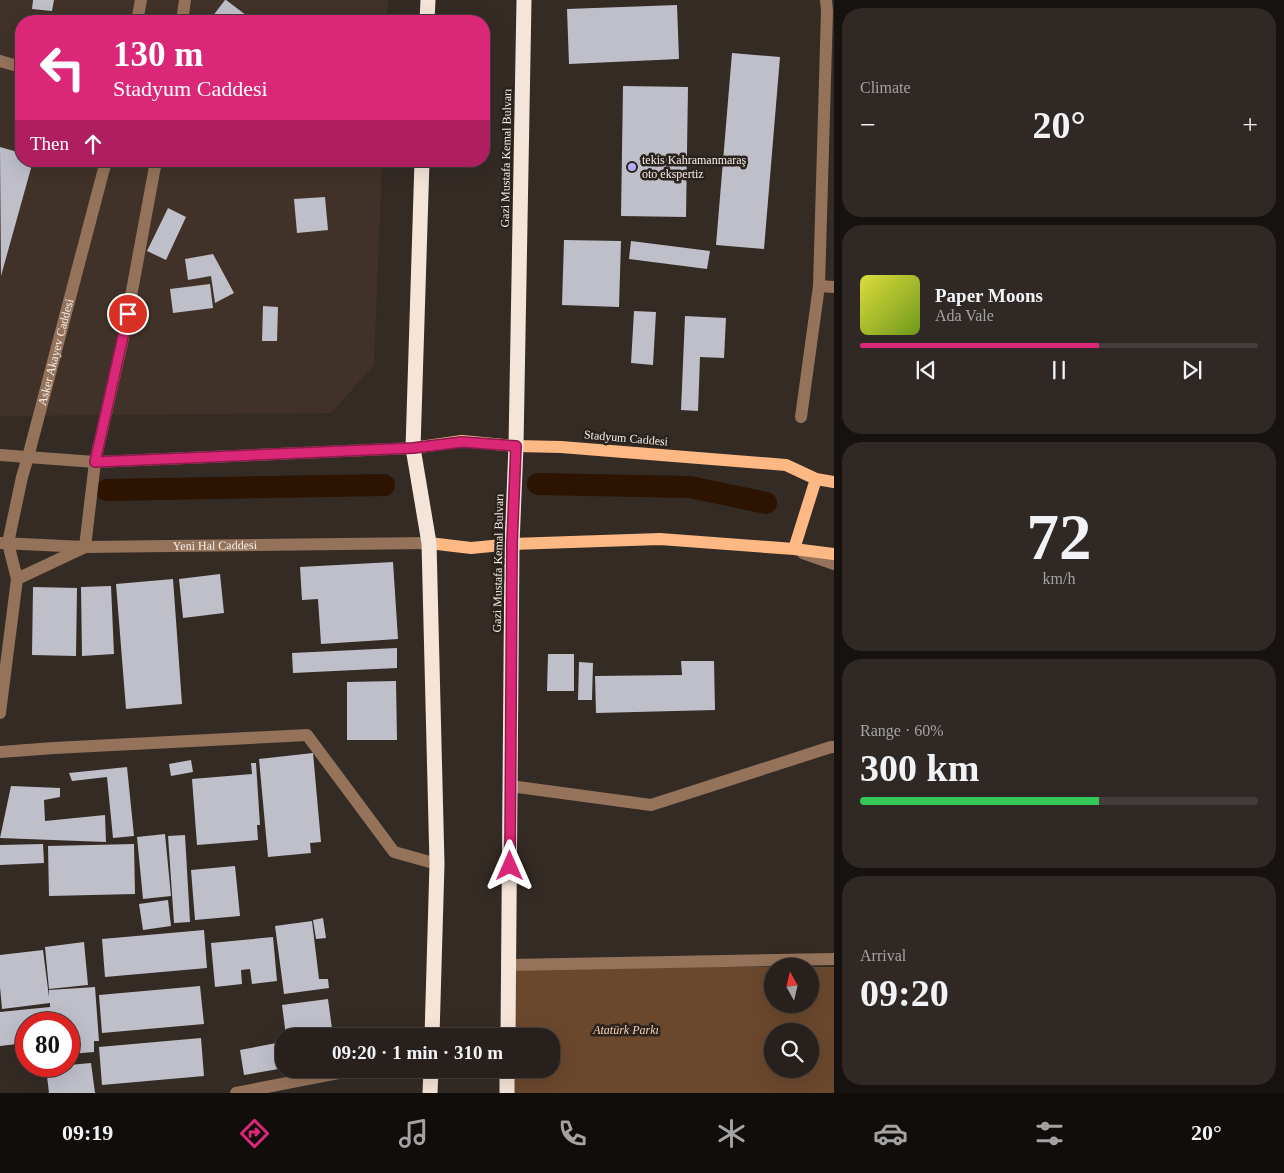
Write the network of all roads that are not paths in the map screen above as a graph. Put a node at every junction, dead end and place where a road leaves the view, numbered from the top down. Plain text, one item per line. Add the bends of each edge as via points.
1 (141, 0) edge
2 (186, 0) edge
3 (428, 0) edge
4 (524, 0) edge
5 (826, 0) edge
6 (138, 15) edge
7 (183, 15) edge
8 (427, 15) edge
9 (0, 61) edge
10 (15, 65) edge
11 (104, 167) edge
12 (155, 167) edge
13 (422, 167) edge
14 (828, 177) edge
15 (819, 286) junction
16 (834, 287) edge
17 (801, 417) dead end
18 (516, 446) junction
19 (413, 448) junction
20 (0, 455) edge
21 (28, 457) junction
22 (95, 462) junction
23 (816, 479) junction
24 (834, 482) edge
25 (4, 543) edge
26 (429, 543) junction
27 (512, 544) junction
28 (86, 547) junction
29 (794, 549) junction
30 (834, 554) edge
31 (834, 564) edge
32 (17, 579) junction
33 (0, 713) edge
34 (834, 747) edge
35 (0, 752) edge
36 (510, 786) junction
37 (437, 864) junction
38 (834, 959) edge
39 (509, 965) junction
40 (432, 1028) edge
41 (508, 1028) edge
42 (313, 1078) edge
43 (431, 1078) edge
44 (507, 1078) edge
45 (236, 1093) edge
46 (430, 1093) edge
47 (507, 1093) edge

1 - 6 street
2 - 7 street
3 - 8 highway
4 - 18 highway, Gazi Mustafa Kemal Bulvarı
5 - 14 street
9 - 10 street
11 - 21 street, Asker Akayev Caddesi
12 - 22 street via 124,334
13 - 19 highway
14 - 15 street
15 - 16 street
15 - 17 street
18 - 19 main road, Stadyum Caddesi via 462,442
18 - 23 main road, Stadyum Caddesi via 786,465
18 - 27 highway, Gazi Mustafa Kemal Bulvarı
19 - 22 street
19 - 26 highway
20 - 21 street
21 - 22 street
21 - 25 street, Asker Akayev Caddesi
22 - 28 street
23 - 24 main road, Stadyum Caddesi
23 - 29 main road
25 - 28 street, Yeni Hal Caddesi
25 - 32 street
26 - 27 main road via 471,548
26 - 28 street, Yeni Hal Caddesi
26 - 37 highway
27 - 29 main road via 660,539
27 - 36 highway, Gazi Mustafa Kemal Bulvarı
28 - 32 street
29 - 30 main road
29 - 31 street
32 - 33 street
34 - 36 street via 652,805
35 - 37 street via 308,735 394,852
36 - 39 highway, Gazi Mustafa Kemal Bulvarı
37 - 40 highway
38 - 39 street
39 - 41 highway, Gazi Mustafa Kemal Bulvarı
42 - 45 street
43 - 46 highway
44 - 47 highway

